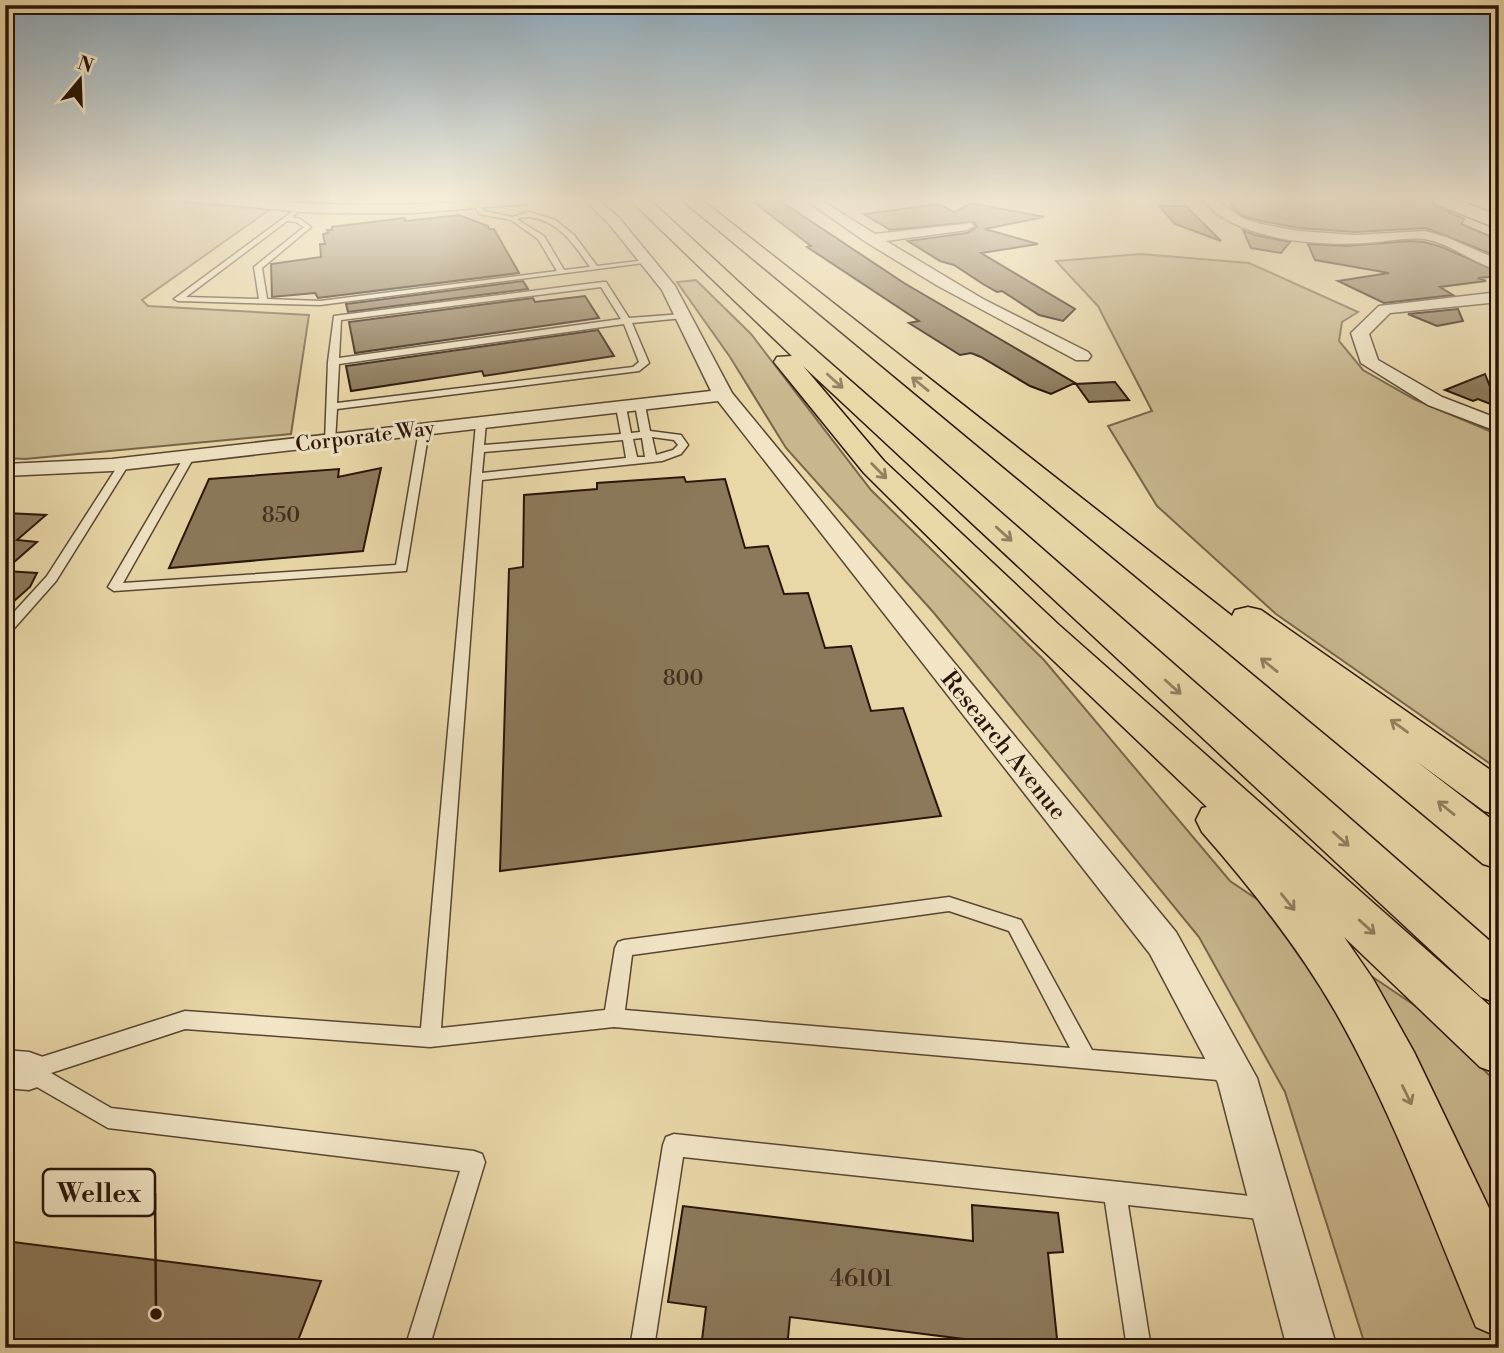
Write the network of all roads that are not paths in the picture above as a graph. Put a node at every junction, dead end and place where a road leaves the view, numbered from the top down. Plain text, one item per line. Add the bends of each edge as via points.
1 (226, 263) edge
2 (263, 263) edge
3 (556, 263) edge
4 (591, 263) edge
5 (637, 263) edge
6 (648, 263) edge
7 (706, 263) edge
8 (769, 263) edge
9 (912, 263) edge
10 (595, 268) junction
11 (561, 271) junction
12 (1499, 297) edge
13 (262, 301) junction
14 (748, 303) junction
15 (683, 316) junction
16 (627, 321) junction
17 (1082, 356) dead end
18 (333, 362) junction
19 (723, 396) junction
20 (631, 406) junction
21 (331, 407) junction
22 (962, 418) junction
23 (481, 423) junction
24 (1499, 426) edge
25 (424, 430) junction
26 (644, 435) junction
27 (626, 436) junction
28 (330, 440) junction
29 (479, 449) junction
30 (189, 457) junction
31 (651, 459) junction
32 (632, 461) junction
33 (124, 464) junction
34 (5, 470) edge
35 (476, 477) junction
36 (5, 630) edge
37 (1045, 633) junction
38 (1499, 800) edge
39 (1499, 851) edge
40 (1499, 981) edge
41 (614, 1018) junction
42 (430, 1038) junction
43 (1499, 1049) edge
44 (1086, 1059) junction
45 (1234, 1072) junction
46 (13, 1075) edge
47 (1115, 1192) junction
48 (1274, 1209) junction
49 (1499, 1304) edge
50 (417, 1348) edge
51 (642, 1348) edge
52 (1139, 1348) edge
53 (1312, 1348) edge

1 - 13 lane via 178,299
2 - 13 lane via 258,267
3 - 11 lane
4 - 10 lane
5 - 10 lane
6 - 15 street, Research Avenue
7 - 14 highway
22 -> 8 highway
9 - 17 street via 1024,329
10 - 11 lane
11 - 13 lane via 320,303
12 - 24 street via 1385,309 1360,332 1370,363 1435,401
14 -> 37 highway via 757,328 856,446
14 -> 40 highway
15 - 16 lane
15 - 19 street, Research Avenue
16 - 18 lane
16 - 18 lane via 603,284 337,318
16 - 21 lane via 643,363 636,369
18 - 21 lane
19 - 20 street, Corporate Way
19 - 45 street, Research Avenue via 1163,943
20 - 23 street, Corporate Way
20 - 26 lane
20 - 27 lane
21 - 28 lane
38 -> 22 highway
39 -> 22 highway
23 - 25 street, Corporate Way
23 - 29 lane
25 - 28 street, Corporate Way
25 - 30 lane via 402,568 114,587
26 - 27 lane
26 - 31 lane
26 - 31 lane via 670,435 682,441 681,449 671,456
27 - 29 lane
27 - 32 lane
28 - 30 street, Corporate Way
29 - 35 lane
30 - 33 street, Corporate Way
31 - 32 lane
32 - 35 lane
33 - 34 street, Corporate Way
33 - 36 lane via 52,578
35 - 42 lane
37 -> 43 highway
37 -> 49 highway via 1240,844 1298,914 1346,985 1408,1096
41 - 42 lane
41 - 44 lane
41 - 44 lane via 624,948 948,904 1015,925
42 - 46 lane via 185,1020
44 - 45 lane
45 - 48 street, Research Avenue
46 - 50 lane via 108,1118 474,1162
47 - 48 lane
47 - 51 lane via 674,1145
47 - 52 lane
48 - 53 street, Research Avenue

